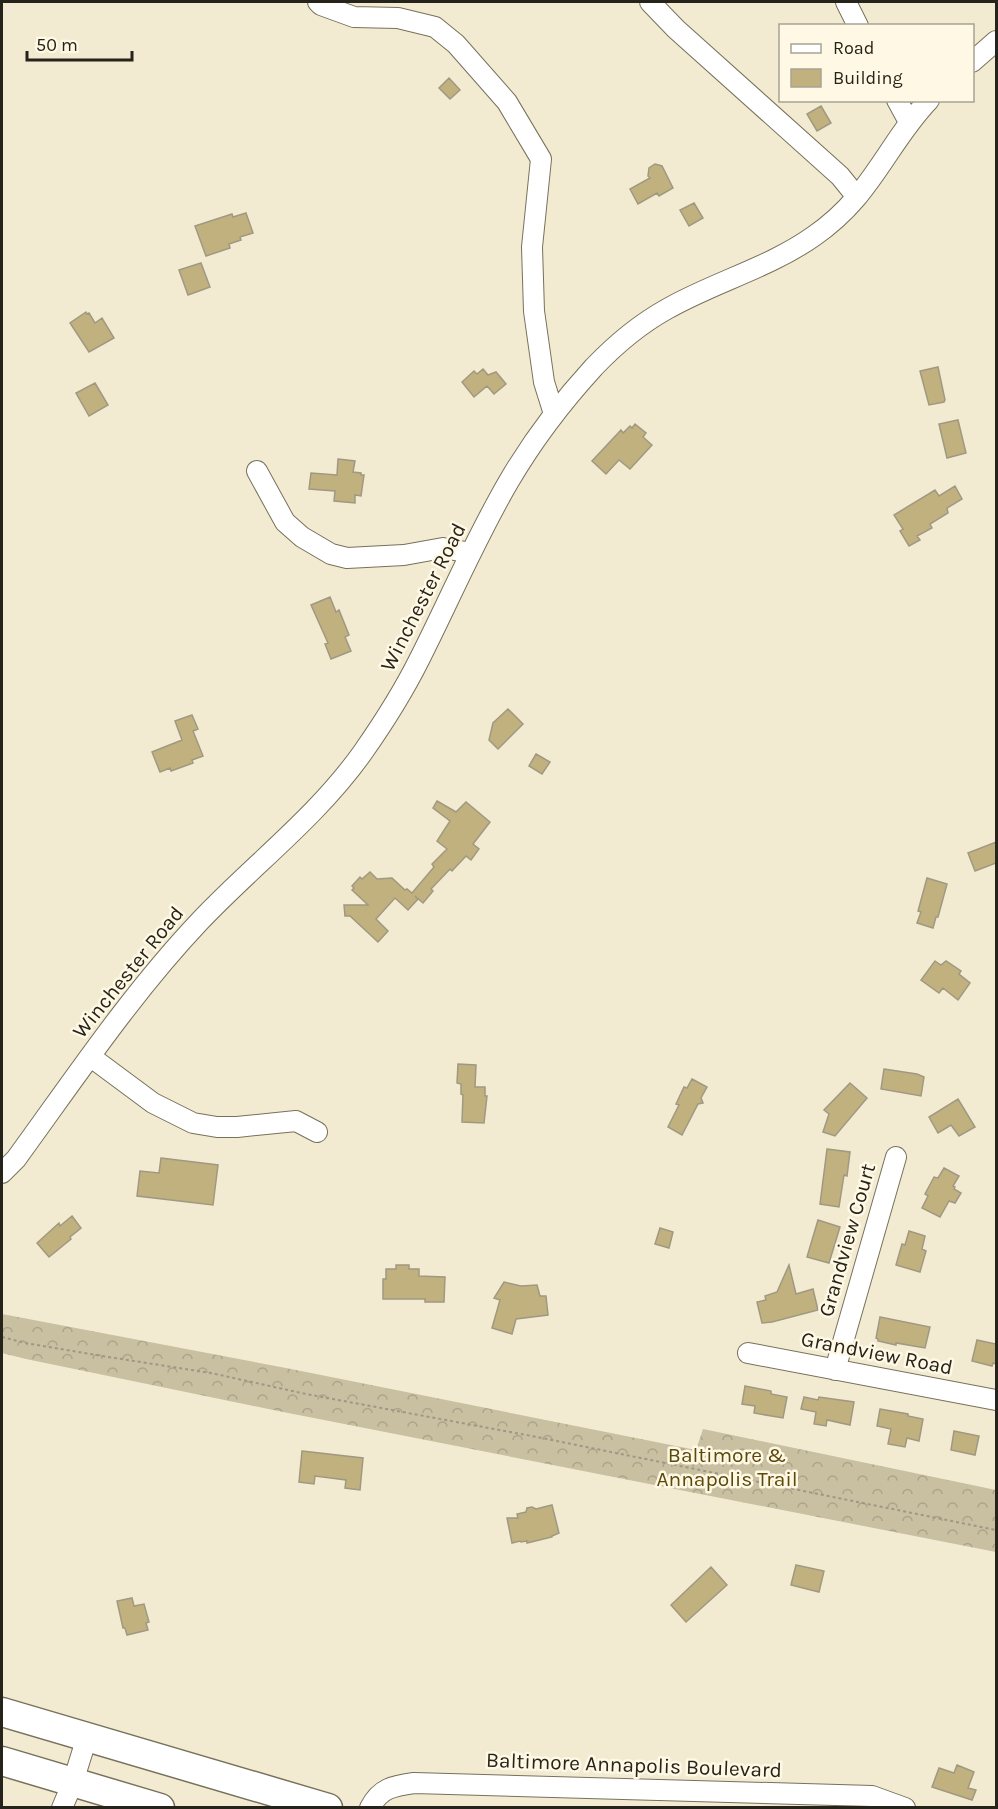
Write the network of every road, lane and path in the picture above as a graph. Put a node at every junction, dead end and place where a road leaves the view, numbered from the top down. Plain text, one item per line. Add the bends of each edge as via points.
1 (318, 2) edge
2 (650, 2) edge
3 (846, 2) edge
4 (857, 24) edge
5 (996, 41) edge
6 (974, 60) edge
7 (898, 102) edge
8 (927, 102) edge
9 (909, 122) junction
10 (857, 197) junction
11 (554, 414) junction
12 (257, 471) dead end
13 (471, 553) junction
14 (91, 1057) junction
15 (317, 1132) dead end
16 (896, 1157) dead end
17 (2, 1173) edge
18 (2, 1337) edge
19 (748, 1353) dead end
20 (835, 1370) junction
21 (996, 1400) edge
22 (996, 1530) edge
23 (2, 1712) edge
24 (87, 1737) junction
25 (2, 1761) edge
26 (67, 1795) edge
27 (160, 1808) edge
28 (327, 1808) edge
29 (370, 1808) edge
30 (905, 1808) edge

1 - 11 street via 354,17 398,18 435,27 456,44 507,102 541,159 532,247 534,310 544,382
2 - 10 street via 840,176
3 - 4 street
5 - 6 street
7 - 9 street
8 - 9 street, Winchester Road
9 - 10 street, Winchester Road
10 - 11 street, Winchester Road via 829,225 794,249 646,321 596,365
11 - 13 street, Winchester Road via 507,484
12 - 13 street via 285,522 331,554 347,558 404,555 443,548
13 - 14 street, Winchester Road via 407,683 345,776 297,829 178,945
14 - 15 street via 153,1103 193,1123 237,1127 297,1121
14 - 17 street, Winchester Road
16 - 20 street, Grandview Court
18 - 22 path via 211,1372
19 - 20 street, Grandview Road
20 - 21 street, Grandview Road
23 - 24 highway
24 - 26 street
24 - 28 highway
25 - 26 highway
26 - 27 highway
29 - 30 street, Baltimore Annapolis Boulevard via 376,1796 394,1786 414,1783 872,1796

